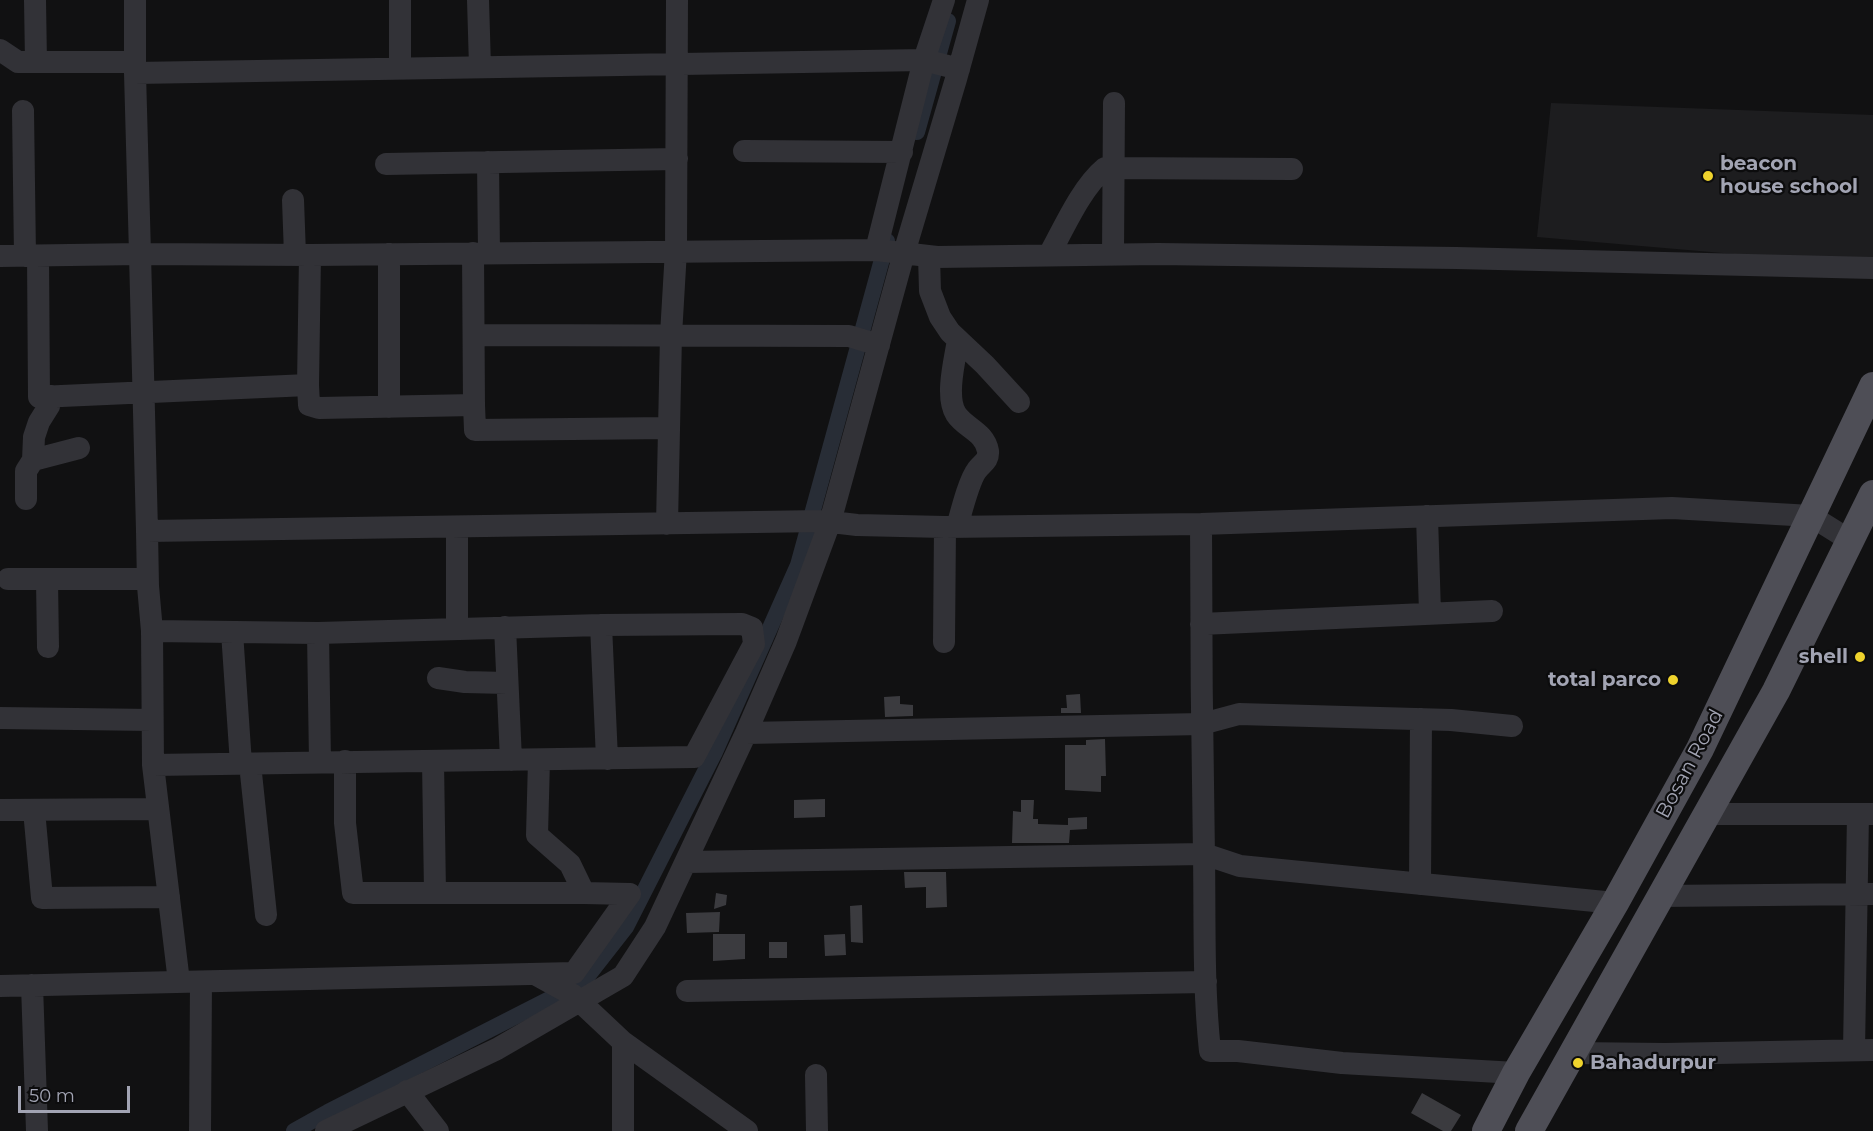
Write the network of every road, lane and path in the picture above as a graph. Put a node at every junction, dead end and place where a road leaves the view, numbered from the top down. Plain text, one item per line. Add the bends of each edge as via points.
1 (35, 0) edge
2 (135, 0) edge
3 (400, 0) edge
4 (478, 0) edge
5 (677, 0) edge
6 (944, 0) edge
7 (978, 0) edge
8 (0, 50) edge
9 (924, 60) junction
10 (36, 62) junction
11 (677, 64) junction
12 (480, 67) junction
13 (135, 68) junction
14 (400, 68) junction
15 (954, 68) junction
16 (1114, 103) dead end
17 (23, 111) dead end
18 (744, 151) dead end
19 (902, 152) junction
20 (677, 159) junction
21 (488, 162) junction
22 (386, 164) dead end
23 (1113, 168) junction
24 (1292, 169) dead end
25 (293, 200) dead end
26 (676, 250) junction
27 (891, 251) junction
28 (481, 253) junction
29 (140, 254) junction
30 (389, 254) junction
31 (1113, 254) junction
32 (302, 255) junction
33 (1049, 255) junction
34 (0, 256) edge
35 (31, 256) junction
36 (928, 256) junction
37 (1873, 268) edge
38 (474, 334) junction
39 (671, 335) junction
40 (958, 340) junction
41 (864, 341) junction
42 (308, 385) junction
43 (1873, 386) edge
44 (144, 392) junction
45 (51, 396) junction
46 (1019, 402) dead end
47 (474, 405) junction
48 (389, 407) junction
49 (669, 428) junction
50 (79, 448) dead end
51 (33, 460) junction
52 (1873, 494) edge
53 (26, 499) dead end
54 (1427, 516) junction
55 (1811, 516) junction
56 (826, 522) junction
57 (667, 524) junction
58 (1202, 524) junction
59 (457, 527) junction
60 (951, 527) junction
61 (147, 531) junction
62 (1851, 541) junction
63 (8, 579) dead end
64 (147, 579) junction
65 (47, 580) junction
66 (1492, 611) dead end
67 (1430, 613) junction
68 (1202, 624) junction
69 (601, 625) junction
70 (505, 627) junction
71 (457, 628) junction
72 (152, 632) junction
73 (232, 632) junction
74 (318, 633) junction
75 (768, 635) junction
76 (944, 642) dead end
77 (48, 647) dead end
78 (438, 678) dead end
79 (507, 683) junction
80 (0, 718) edge
81 (1421, 719) junction
82 (152, 720) junction
83 (1202, 724) junction
84 (1512, 726) dead end
85 (746, 733) junction
86 (607, 759) junction
87 (511, 760) junction
88 (539, 760) junction
89 (345, 761) junction
90 (432, 761) junction
91 (320, 762) junction
92 (245, 764) junction
93 (153, 765) junction
94 (158, 809) junction
95 (0, 810) edge
96 (34, 810) junction
97 (1707, 814) junction
98 (1866, 814) edge
99 (1204, 854) junction
100 (687, 862) junction
101 (1420, 884) junction
102 (435, 893) junction
103 (584, 893) junction
104 (1865, 895) edge
105 (1660, 896) junction
106 (169, 897) junction
107 (1615, 903) junction
108 (266, 915) dead end
109 (534, 973) junction
110 (179, 982) junction
111 (201, 982) junction
112 (1206, 982) junction
113 (32, 985) junction
114 (0, 986) edge
115 (687, 991) dead end
116 (570, 994) junction
117 (623, 1042) junction
118 (1864, 1050) edge
119 (1572, 1053) junction
120 (1516, 1073) junction
121 (816, 1075) dead end
122 (407, 1091) junction
123 (367, 1121) edge
124 (37, 1131) edge
125 (200, 1131) edge
126 (326, 1131) edge
127 (438, 1131) edge
128 (623, 1131) edge
129 (747, 1131) edge
130 (817, 1131) edge
131 (1486, 1131) edge
132 (1529, 1131) edge

1 - 10 street
2 - 13 street
3 - 14 street
4 - 12 street
5 - 11 street
6 - 9 street
7 - 15 street
8 - 10 street via 18,62
9 - 11 street
9 - 15 street
9 - 19 street
10 - 13 street
11 - 12 street
11 - 20 street
12 - 14 street
13 - 14 street
13 - 29 street
15 - 27 street
16 - 23 street
17 - 35 street
18 - 19 street
19 - 27 street
20 - 21 street
20 - 26 street
21 - 22 street
21 - 28 street
23 - 24 street
23 - 31 street
23 - 33 street via 1097,174
25 - 32 street
26 - 27 street
26 - 28 street
26 - 39 street
27 - 36 street
27 - 41 street
28 - 30 street
28 - 38 street
29 - 32 street
29 - 35 street
29 - 44 street
30 - 32 street
30 - 48 street
31 - 33 street
31 - 37 street
32 - 42 street
33 - 36 street
34 - 35 street
35 - 45 street via 39,397
36 - 40 street via 930,291 940,316
38 - 39 street
38 - 47 street
39 - 41 street
39 - 49 street
40 - 46 street
40 - 60 street via 952,384 955,413 983,437 988,452 987,461 976,470
41 - 56 street
42 - 44 street
42 - 48 street via 309,405 313,407
43 - 55 main road, Bosan Road
44 - 45 street
44 - 61 street
45 - 51 street via 34,437
47 - 48 street
47 - 49 street via 475,430
49 - 57 street
50 - 51 street
51 - 53 street via 26,471
52 - 62 main road, Bosan Road
54 - 55 street via 1672,508
54 - 58 street
54 - 67 street
55 - 62 street
55 - 107 main road, Bosan Road via 1700,749
56 - 57 street
56 - 60 street
56 - 75 street
57 - 59 street
58 - 60 street
58 - 68 street
59 - 61 street
59 - 71 street
60 - 76 street
61 - 64 street
62 - 97 main road, Bosan Road via 1776,691
63 - 65 street
64 - 65 street
64 - 72 street
65 - 77 street
66 - 67 street
67 - 68 street
68 - 83 street
69 - 70 street
69 - 75 street via 742,624
69 - 86 street
70 - 71 street
70 - 79 street
71 - 74 street
72 - 73 street
72 - 82 street
73 - 74 street
73 - 92 street
74 - 91 street
75 - 85 street
75 - 86 street via 754,644 694,757
78 - 79 street
79 - 87 street
80 - 82 street
81 - 83 street via 1239,714
81 - 84 street
81 - 101 street
82 - 93 street
83 - 85 street
83 - 99 street
85 - 100 street
86 - 88 street
87 - 88 street
87 - 90 street
88 - 103 street via 537,835 570,864
89 - 90 street
89 - 91 street
89 - 102 street via 345,823 353,893
90 - 102 street
91 - 92 street
92 - 93 street
92 - 108 street
93 - 94 street
94 - 96 street
94 - 106 street
95 - 96 street
96 - 106 street via 42,898
97 - 98 street
97 - 105 main road, Bosan Road
98 - 104 street
99 - 100 street
99 - 101 street via 1240,866
99 - 112 street
100 - 116 street via 655,927 623,976
101 - 107 street
102 - 103 street
103 - 109 street via 630,894 574,973
104 - 105 street
104 - 118 street
105 - 119 main road, Bosan Road
106 - 110 street
107 - 120 main road, Bosan Road
109 - 111 street
109 - 116 street
110 - 111 street
110 - 113 street
111 - 125 street
112 - 115 street
112 - 120 street via 1210,1051
113 - 114 street
113 - 124 street
116 - 117 street
116 - 122 street via 497,1049
117 - 128 street
117 - 129 street
118 - 119 street
119 - 132 main road, Bosan Road
120 - 131 main road, Bosan Road
121 - 130 street
122 - 123 street
122 - 127 street
123 - 126 street

